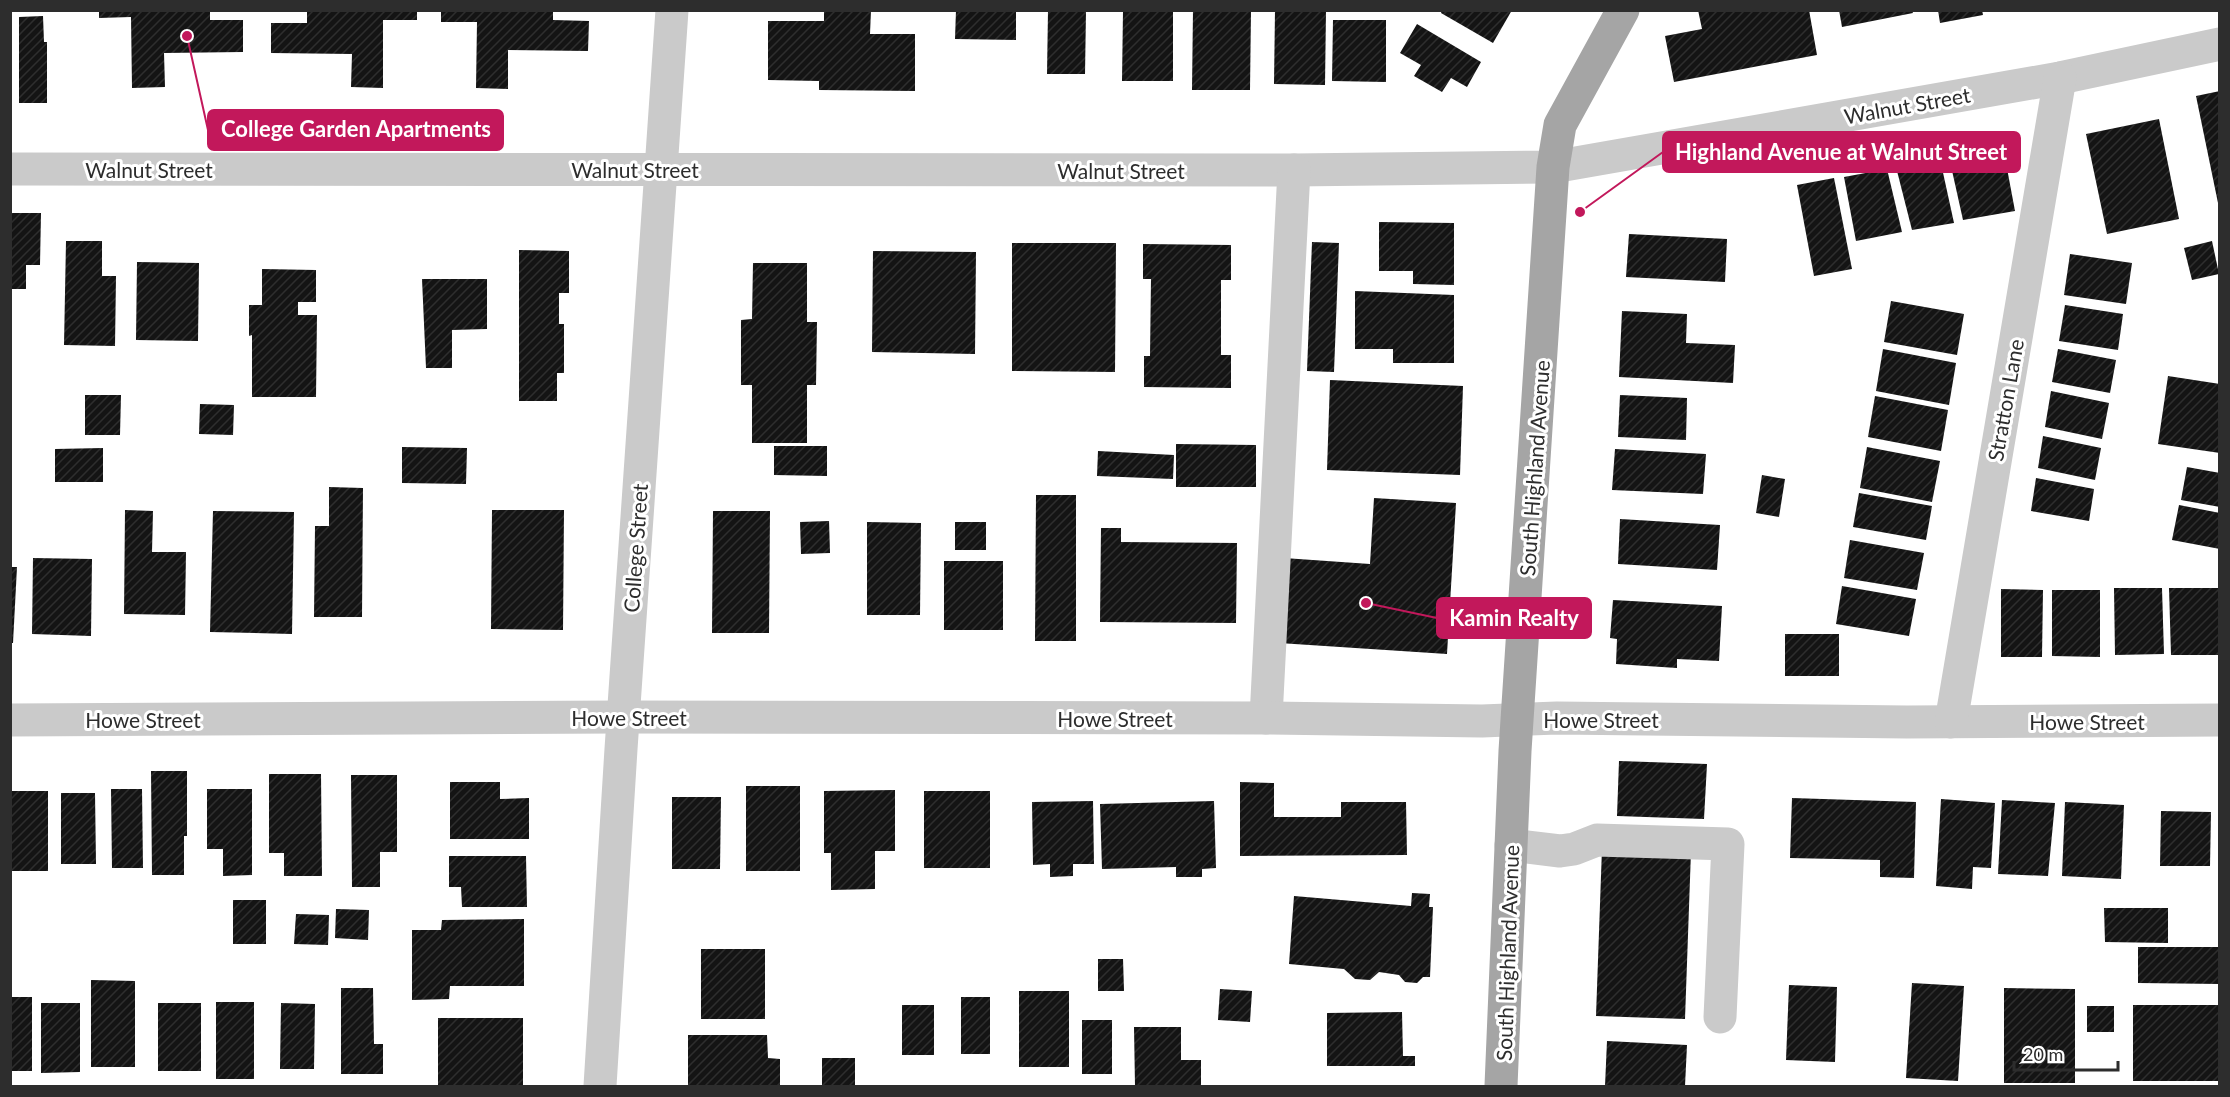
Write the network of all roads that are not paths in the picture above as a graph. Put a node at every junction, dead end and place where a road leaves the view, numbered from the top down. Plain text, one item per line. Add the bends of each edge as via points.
1 (672, 10) edge
2 (1623, 10) edge
3 (2220, 44) edge
4 (2060, 78) junction
5 (1553, 167) junction
6 (10, 169) edge
7 (662, 169) junction
8 (1294, 170) junction
9 (623, 717) junction
10 (1266, 718) junction
11 (1518, 719) junction
12 (10, 720) edge
13 (2220, 720) edge
14 (1950, 722) junction
15 (1512, 845) junction
16 (1720, 1017) dead end
17 (600, 1086) edge
18 (1501, 1086) edge

1 - 7 street, College Street
2 - 5 main road, South Highland Avenue via 1560,125
3 - 4 street, Walnut Street
4 - 5 street, Walnut Street
4 - 14 street, Stratton Lane
5 - 8 street, Walnut Street
5 - 11 main road, South Highland Avenue
6 - 7 street, Walnut Street
7 - 8 street, Walnut Street
7 - 9 street, College Street
8 - 10 street
9 - 10 street, Howe Street
9 - 12 street, Howe Street
9 - 17 street, College Street
10 - 11 street, Howe Street
11 - 14 street, Howe Street
11 - 15 main road, South Highland Avenue
13 - 14 street, Howe Street
15 - 16 street via 1560,851 1597,840 1728,844
15 - 18 main road, South Highland Avenue

